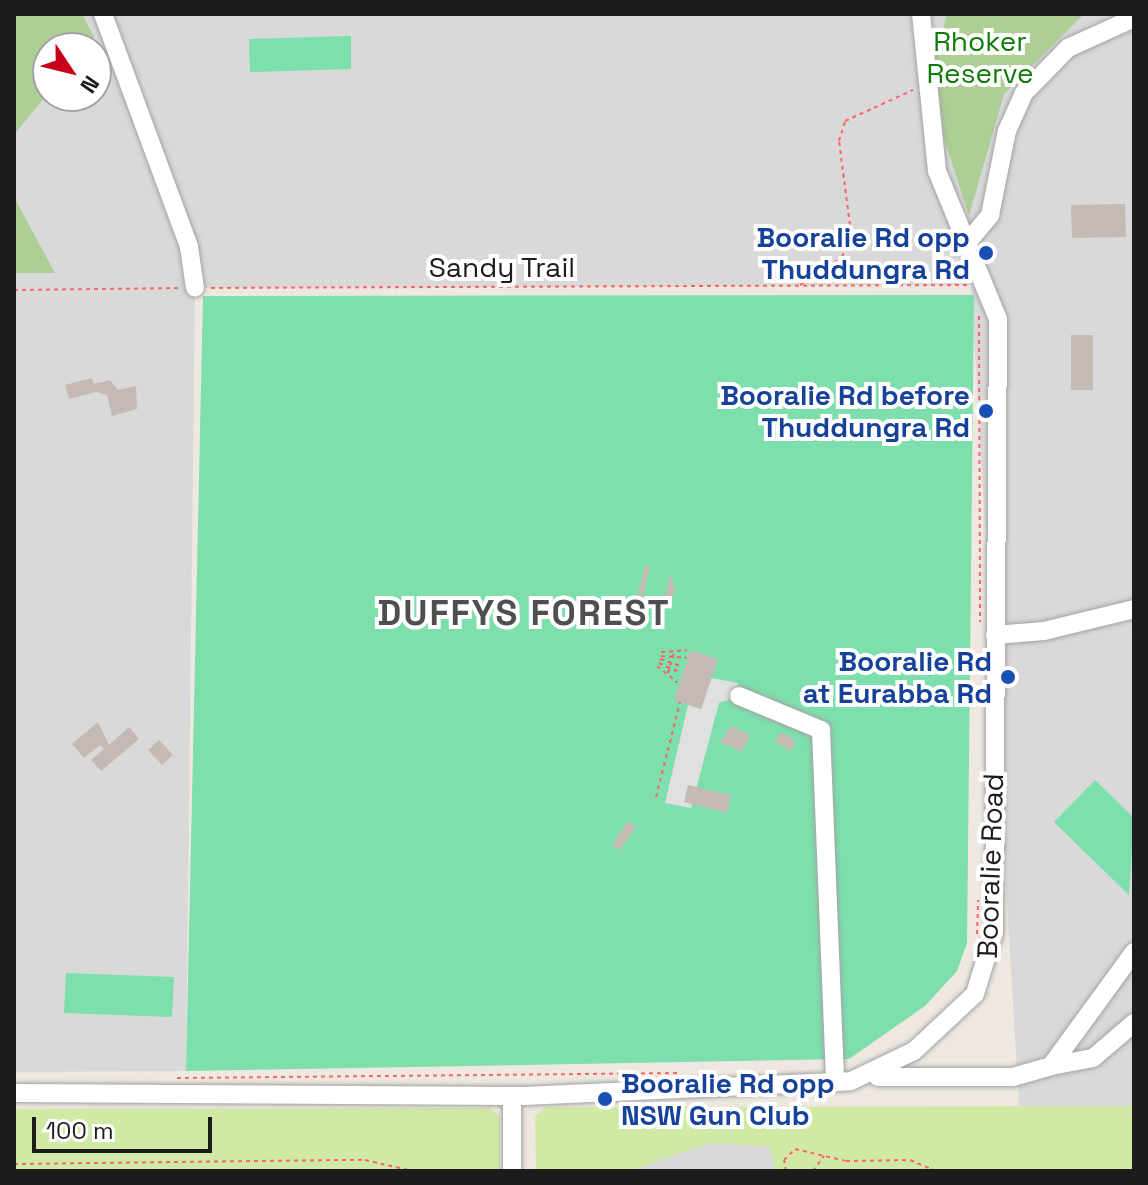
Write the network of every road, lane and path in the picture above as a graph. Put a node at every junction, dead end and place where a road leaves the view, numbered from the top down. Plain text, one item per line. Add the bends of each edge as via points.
1 (103, 14) edge
2 (921, 14) edge
3 (1134, 18) edge
4 (925, 84) junction
5 (955, 221) junction
6 (966, 244) junction
7 (958, 261) dead end
8 (965, 273) dead end
9 (799, 285) junction
10 (195, 288) junction
11 (980, 289) junction
12 (14, 290) edge
13 (979, 308) dead end
14 (1134, 609) edge
15 (987, 632) junction
16 (687, 650) dead end
17 (673, 651) junction
18 (668, 652) junction
19 (669, 657) junction
20 (674, 657) junction
21 (687, 658) dead end
22 (660, 659) junction
23 (670, 662) junction
24 (666, 666) junction
25 (683, 667) dead end
26 (670, 668) junction
27 (663, 671) junction
28 (681, 673) dead end
29 (667, 674) junction
30 (677, 682) dead end
31 (739, 696) dead end
32 (680, 702) dead end
33 (656, 797) dead end
34 (978, 892) dead end
35 (976, 949) dead end
36 (1134, 952) edge
37 (1134, 1023) edge
38 (1051, 1066) junction
39 (686, 1073) dead end
40 (867, 1077) junction
41 (171, 1078) dead end
42 (835, 1081) junction
43 (14, 1093) edge
44 (518, 1096) junction
45 (825, 1156) junction
46 (14, 1164) edge
47 (413, 1171) edge
48 (512, 1171) edge
49 (524, 1171) edge
50 (786, 1171) edge
51 (813, 1171) edge
52 (936, 1171) edge

1 - 10 street via 189,247
2 - 4 street, Booralie Road
3 - 6 street via 1068,48 1024,93 1007,131 990,215
4 - 5 street, Booralie Road via 933,154
4 - 9 path via 845,121 839,141 851,233 842,257
5 - 6 street, Booralie Road
5 - 7 path via 943,238
6 - 11 street, Booralie Road
8 - 11 path
9 - 10 path, Sandy Trail
9 - 11 path, Sandy Trail
10 - 12 path, Sandy Trail
11 - 15 street, Booralie Road via 998,319
13 - 15 path
14 - 15 street
15 - 40 street, Booralie Road via 994,932 983,981 941,1032
16 - 17 path
17 - 18 path
17 - 20 path
18 - 19 path
18 - 22 path
19 - 20 path
19 - 22 path
19 - 23 path
20 - 21 path
20 - 23 path
22 - 23 path
22 - 24 path
22 - 27 path
23 - 24 path
23 - 25 path
23 - 26 path
24 - 26 path
24 - 27 path
26 - 28 path
26 - 29 path
27 - 29 path
29 - 30 path
31 - 42 street via 821,730
32 - 33 path
34 - 35 path
36 - 38 street
37 - 38 street via 1093,1058
38 - 40 street via 1013,1077
39 - 41 path
40 - 42 street, Booralie Road
42 - 44 street, Booralie Road
43 - 44 street, Booralie Road
44 - 48 street
44 - 49 street
45 - 50 path via 795,1149 784,1160
45 - 51 path
45 - 52 path via 910,1160
46 - 47 path via 365,1160

